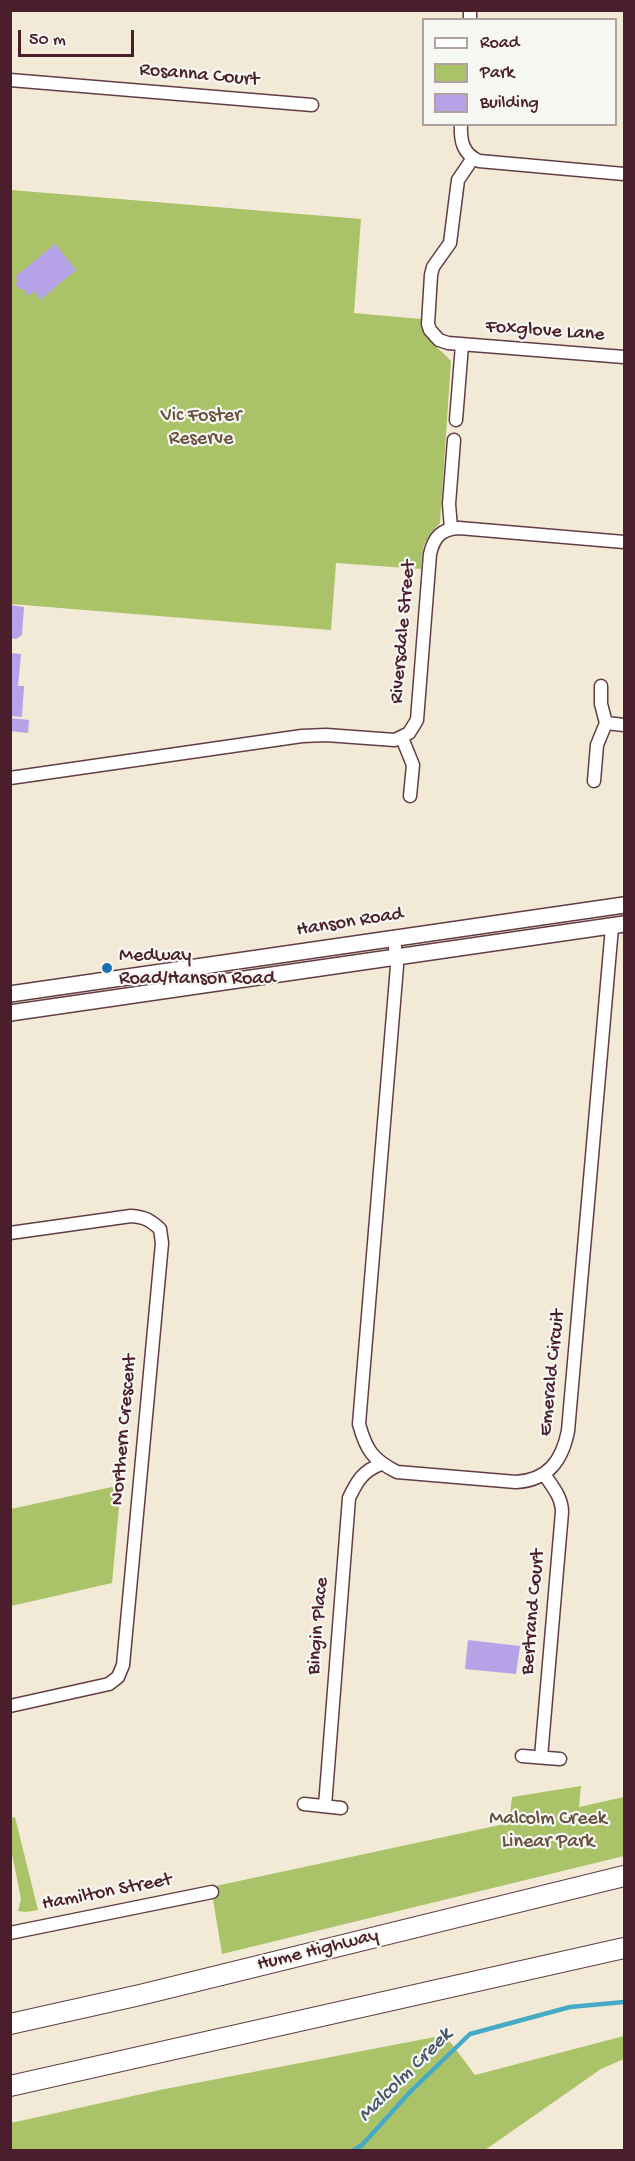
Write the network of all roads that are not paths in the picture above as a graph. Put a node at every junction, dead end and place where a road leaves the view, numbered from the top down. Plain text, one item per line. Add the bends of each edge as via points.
1 (10, 80) edge
2 (312, 105) dead end
3 (461, 126) edge
4 (473, 159) junction
5 (624, 174) edge
6 (462, 345) junction
7 (624, 357) edge
8 (456, 420) dead end
9 (454, 440) dead end
10 (451, 528) junction
11 (624, 542) edge
12 (601, 686) dead end
13 (606, 723) junction
14 (624, 725) edge
15 (402, 738) junction
16 (10, 778) edge
17 (594, 781) dead end
18 (410, 796) dead end
19 (618, 905) edge
20 (618, 926) edge
21 (394, 938) junction
22 (397, 957) junction
23 (10, 994) edge
24 (10, 1013) edge
25 (10, 1233) edge
26 (381, 1464) junction
27 (544, 1474) junction
28 (10, 1706) edge
29 (522, 1756) dead end
30 (541, 1757) junction
31 (560, 1759) dead end
32 (304, 1804) dead end
33 (324, 1806) junction
34 (341, 1808) dead end
35 (624, 1876) edge
36 (212, 1892) dead end
37 (10, 1933) edge
38 (624, 1948) edge
39 (10, 2024) edge
40 (10, 2086) edge

1 - 2 street, Rosanna Court
3 - 4 street via 462,143
4 - 5 street
4 - 6 street, Foxglove Lane via 458,180 450,243 433,267 427,317 430,330 439,340
6 - 7 street, Foxglove Lane
6 - 8 street, Foxglove Lane
9 - 10 street
10 - 11 street
10 - 15 street, Riversdale Street via 435,538 430,554 417,720
12 - 13 street
13 - 14 street
13 - 17 street via 597,745
15 - 16 street via 386,741 302,736
15 - 18 street via 412,765
19 - 20 street
19 - 21 street, Hanson Road
20 - 22 street, Hanson Road
20 - 27 street, Emerald Circuit via 568,1431 561,1456
21 - 22 street
21 - 23 street, Hanson Road
22 - 24 street, Hanson Road
22 - 26 street via 359,1424 365,1446
25 - 28 street, Northern Crescent via 131,1216 152,1221 160,1229 162,1243 123,1665 118,1677 109,1684
26 - 27 street via 397,1472 516,1482
26 - 33 street, Bingin Place via 368,1469 349,1498
27 - 30 street, Bertrand Court via 562,1504 562,1512
29 - 30 street
30 - 31 street
32 - 33 street
33 - 34 street
35 - 39 highway, Hume Highway
36 - 37 street, Hamilton Street
38 - 40 highway

